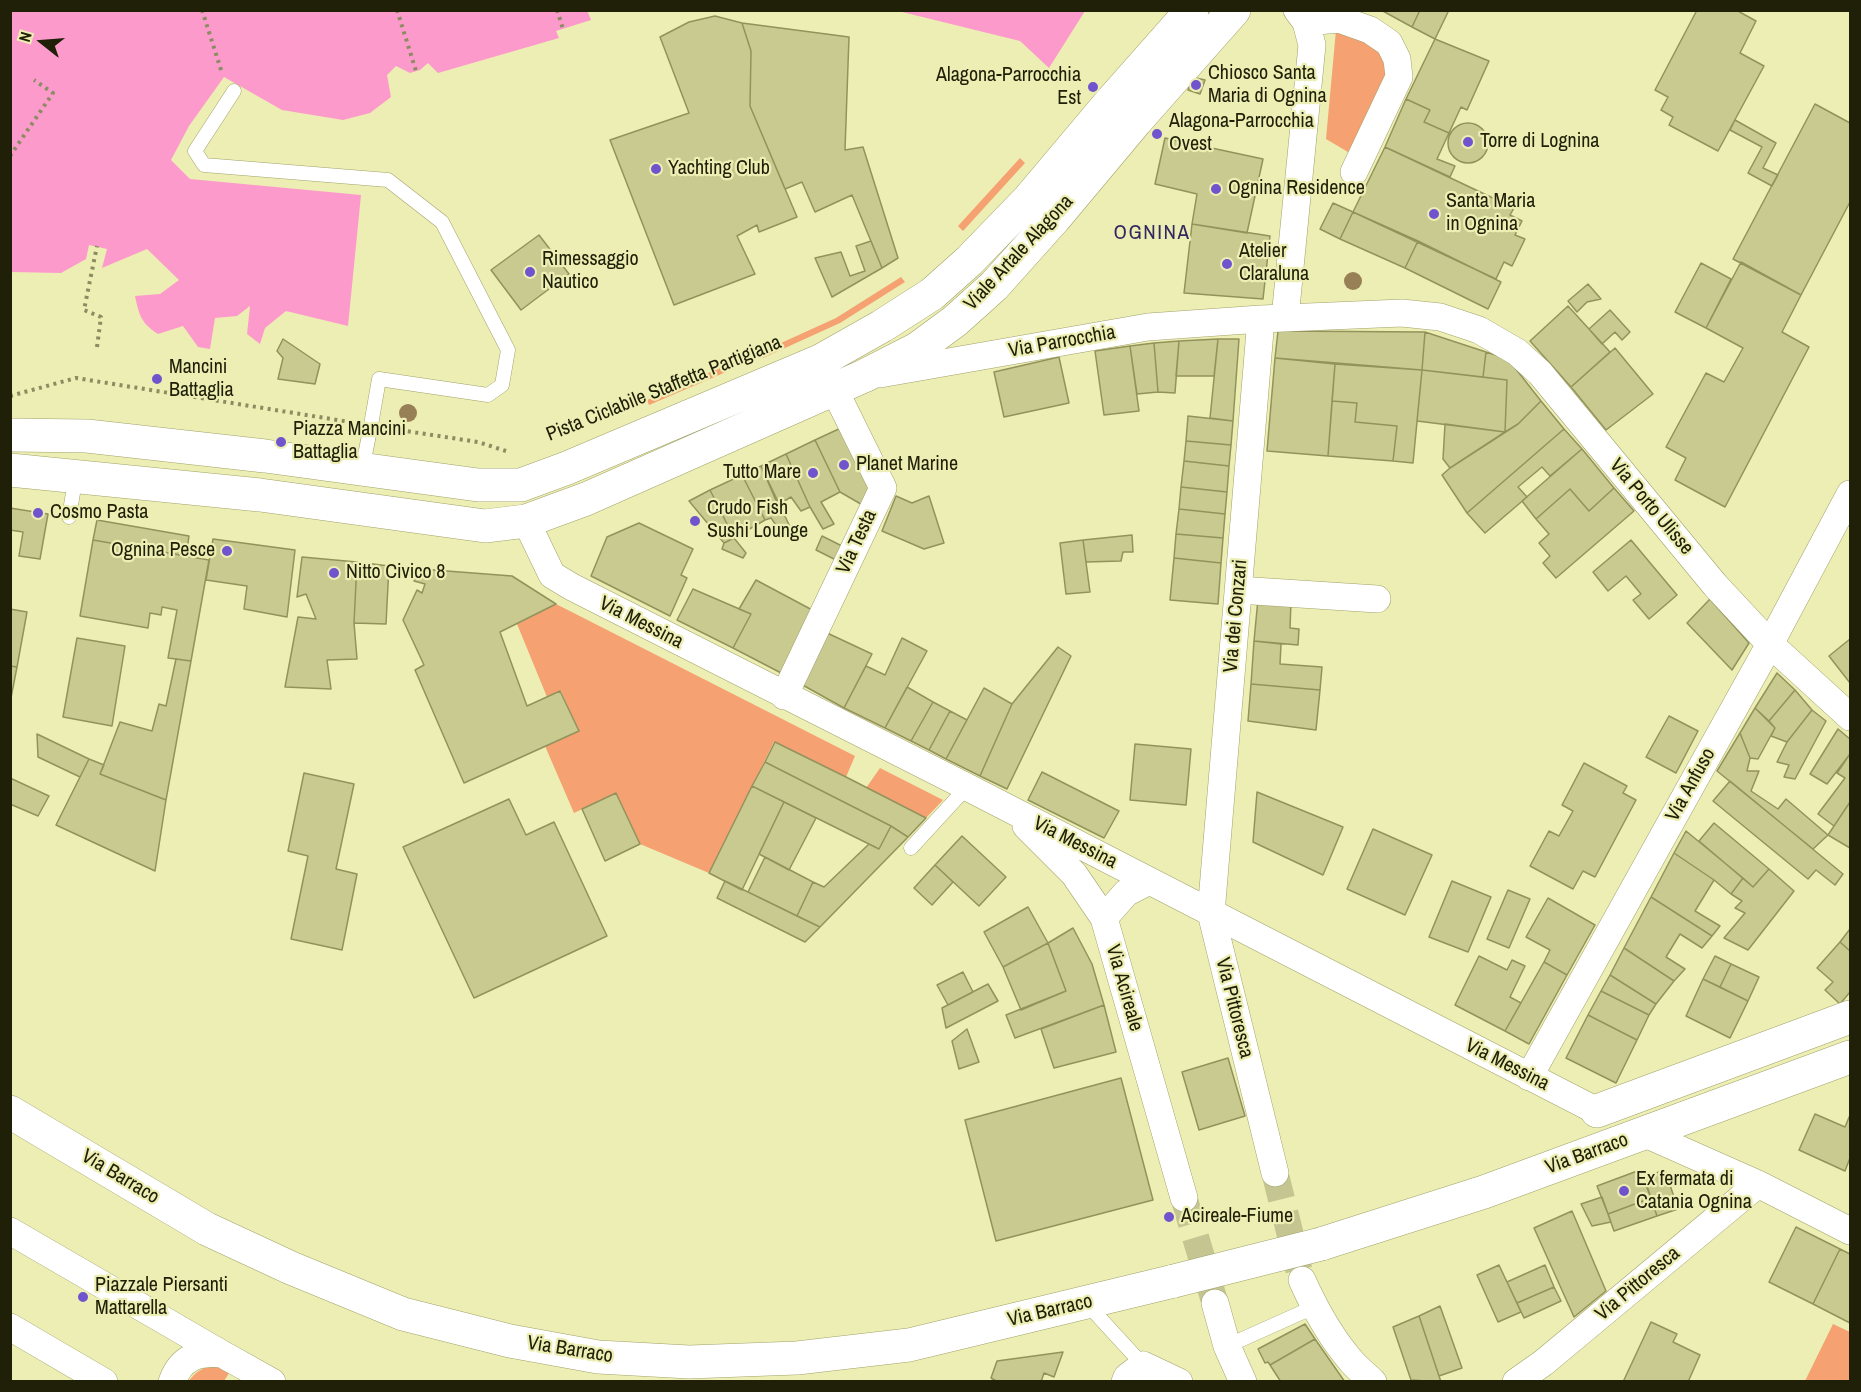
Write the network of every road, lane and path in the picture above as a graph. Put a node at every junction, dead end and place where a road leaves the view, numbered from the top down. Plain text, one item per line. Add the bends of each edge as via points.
1 (202, 10) edge
2 (397, 10) edge
3 (557, 10) edge
4 (1192, 10) edge
5 (1234, 10) edge
6 (1305, 14) edge
7 (563, 29) dead end
8 (416, 71) dead end
9 (224, 78) dead end
10 (34, 80) dead end
11 (234, 91) dead end
12 (10, 156) edge
13 (1354, 172) dead end
14 (98, 246) dead end
15 (1273, 318) junction
16 (97, 347) dead end
17 (864, 376) junction
18 (834, 389) junction
19 (10, 396) edge
20 (371, 425) junction
21 (10, 435) edge
22 (514, 453) dead end
23 (10, 470) edge
24 (362, 470) junction
25 (76, 475) junction
26 (1851, 494) edge
27 (69, 517) dead end
28 (526, 521) junction
29 (1238, 590) junction
30 (1377, 599) dead end
31 (1770, 644) junction
32 (784, 696) junction
33 (1851, 717) edge
34 (967, 787) junction
35 (1008, 809) junction
36 (910, 848) dead end
37 (1149, 881) junction
38 (1211, 913) junction
39 (1104, 918) junction
40 (1851, 1017) edge
41 (1851, 1058) edge
42 (1529, 1077) junction
43 (1597, 1111) joint
44 (10, 1112) edge
45 (1643, 1134) junction
46 (1275, 1173) tunnel mouth
47 (1758, 1184) junction
48 (1184, 1198) tunnel mouth
49 (10, 1231) edge
50 (1851, 1231) edge
51 (1302, 1280) tunnel mouth
52 (1085, 1303) junction
53 (1215, 1303) tunnel mouth
54 (1314, 1307) junction
55 (10, 1327) edge
56 (1227, 1346) junction
57 (222, 1354) junction
58 (1134, 1373) edge
59 (104, 1382) edge
60 (172, 1382) edge
61 (272, 1382) edge
62 (1179, 1382) edge
63 (1243, 1382) edge
64 (1373, 1382) edge
65 (1516, 1382) edge

1 - 9 path
2 - 8 path
3 - 7 path
4 - 24 main road, Viale Artale Alagona via 1029,199 969,261 932,294 820,361 521,485 478,485
5 - 17 main road, Viale Artale Alagona via 994,286 917,349
6 - 13 street via 1339,19 1370,30 1389,43 1396,59 1399,77
6 - 15 street, Via dei Conzari via 1312,45
10 - 12 path via 53,93
11 - 20 lane via 195,151 204,165 388,180 442,222 508,350 502,385 488,395 379,379
14 - 16 path via 84,310 101,317
15 - 17 street, Via Parrocchia via 1148,327
15 - 29 street, Via dei Conzari
15 - 31 street, Via Porto Ulisse via 1402,313 1440,317 1502,342 1540,373 1715,585
17 - 18 main road, Viale Artale Alagona
18 - 28 main road, Viale Artale Alagona via 586,499
18 - 32 street, Via Testa via 883,488
19 - 20 path via 76,378
20 - 22 path via 478,442
20 - 24 lane
21 - 24 main road, Viale Artale Alagona via 87,436
23 - 25 main road, Viale Artale Alagona
25 - 27 lane
25 - 28 main road, Viale Artale Alagona via 485,526
26 - 31 street, Via Anfuso
28 - 32 street, Via Messina via 552,575
29 - 30 street
29 - 38 street, Via dei Conzari
31 - 33 street, Via Porto Ulisse
31 - 42 street, Via Anfuso
32 - 34 street, Via Messina
34 - 35 street, Via Messina
34 - 36 lane
35 - 37 street, Via Messina
35 - 39 street, Via Acireale via 1074,874
37 - 38 street, Via Messina
37 - 39 street via 1126,892
38 - 42 street, Via Messina
38 - 46 street, Via Pittoresca
39 - 48 street, Via Acireale
40 - 43 main road, Via Barraco
41 - 45 main road, Via Barraco
42 - 43 street, Via Messina
44 - 52 main road, Via Barraco via 207,1229 291,1268 403,1314 510,1341 598,1357 689,1362 797,1358 909,1345
45 - 47 street
45 - 52 main road, Via Barraco, bridge via 1485,1192 1321,1244
47 - 50 street
47 - 65 street, Via Pittoresca
49 - 57 street
51 - 54 street
52 - 58 lane
53 - 56 street
54 - 56 lane
54 - 64 street via 1352,1362
55 - 59 street
56 - 63 street
57 - 60 street via 203,1353 187,1360
57 - 61 street
58 - 62 street

